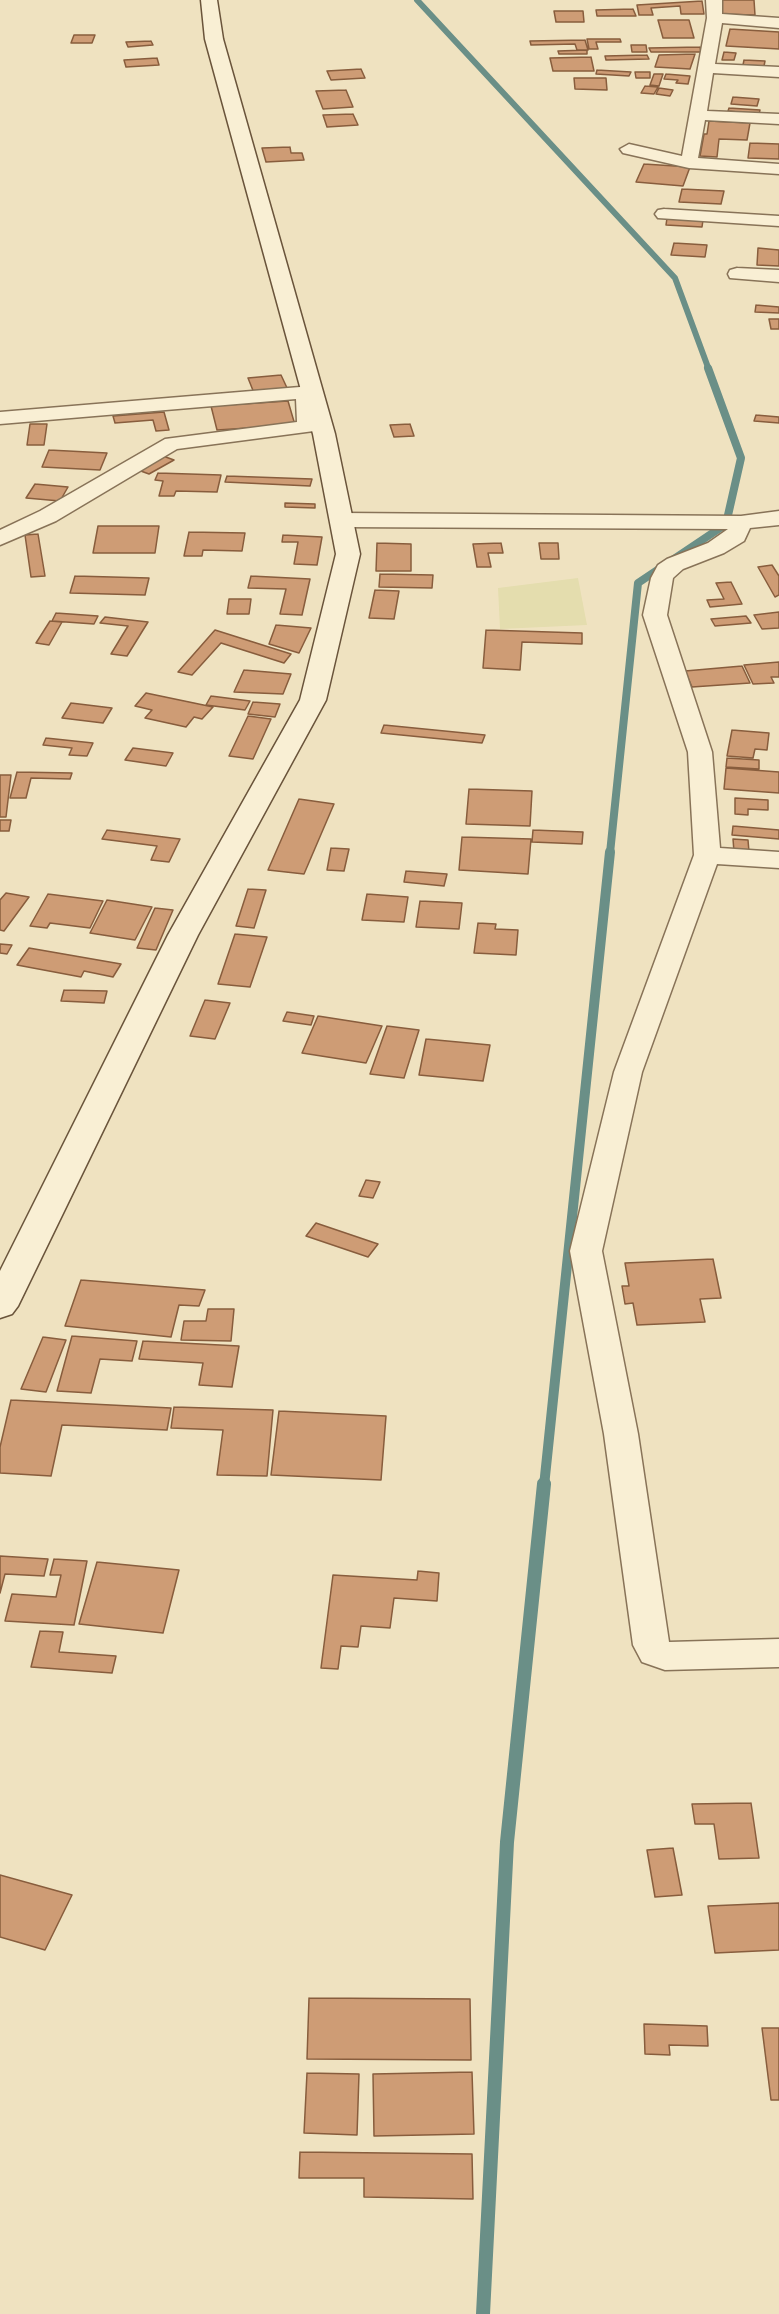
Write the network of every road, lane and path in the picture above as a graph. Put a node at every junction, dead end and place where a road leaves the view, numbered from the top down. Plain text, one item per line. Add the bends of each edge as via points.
1 (208, 0) edge
2 (714, 0) edge
3 (716, 18) junction
4 (779, 23) edge
5 (706, 68) junction
6 (779, 72) edge
7 (696, 115) junction
8 (779, 119) edge
9 (628, 149) dead end
10 (689, 163) junction
11 (779, 169) edge
12 (664, 214) dead end
13 (779, 221) edge
14 (737, 274) dead end
15 (779, 276) edge
16 (309, 392) junction
17 (0, 418) edge
18 (779, 518) edge
19 (342, 520) junction
20 (741, 523) junction
21 (0, 538) edge
22 (707, 855) junction
23 (779, 860) edge
24 (0, 1306) edge
25 (779, 1653) edge

1 - 16 street via 214,39
2 - 3 street
3 - 4 street
3 - 5 street
5 - 6 street
5 - 7 street
7 - 8 street
7 - 10 street
9 - 10 street
10 - 11 street
12 - 13 street
14 - 15 street
16 - 17 street
16 - 19 street
16 - 21 street via 307,427 172,443 48,516
18 - 20 street
19 - 20 street
19 - 24 street via 348,554 313,700 183,936
20 - 22 street via 736,536 666,570 655,615 700,752
22 - 23 street
22 - 25 street via 628,1072 586,1251 621,1434 651,1645 655,1652 665,1656

